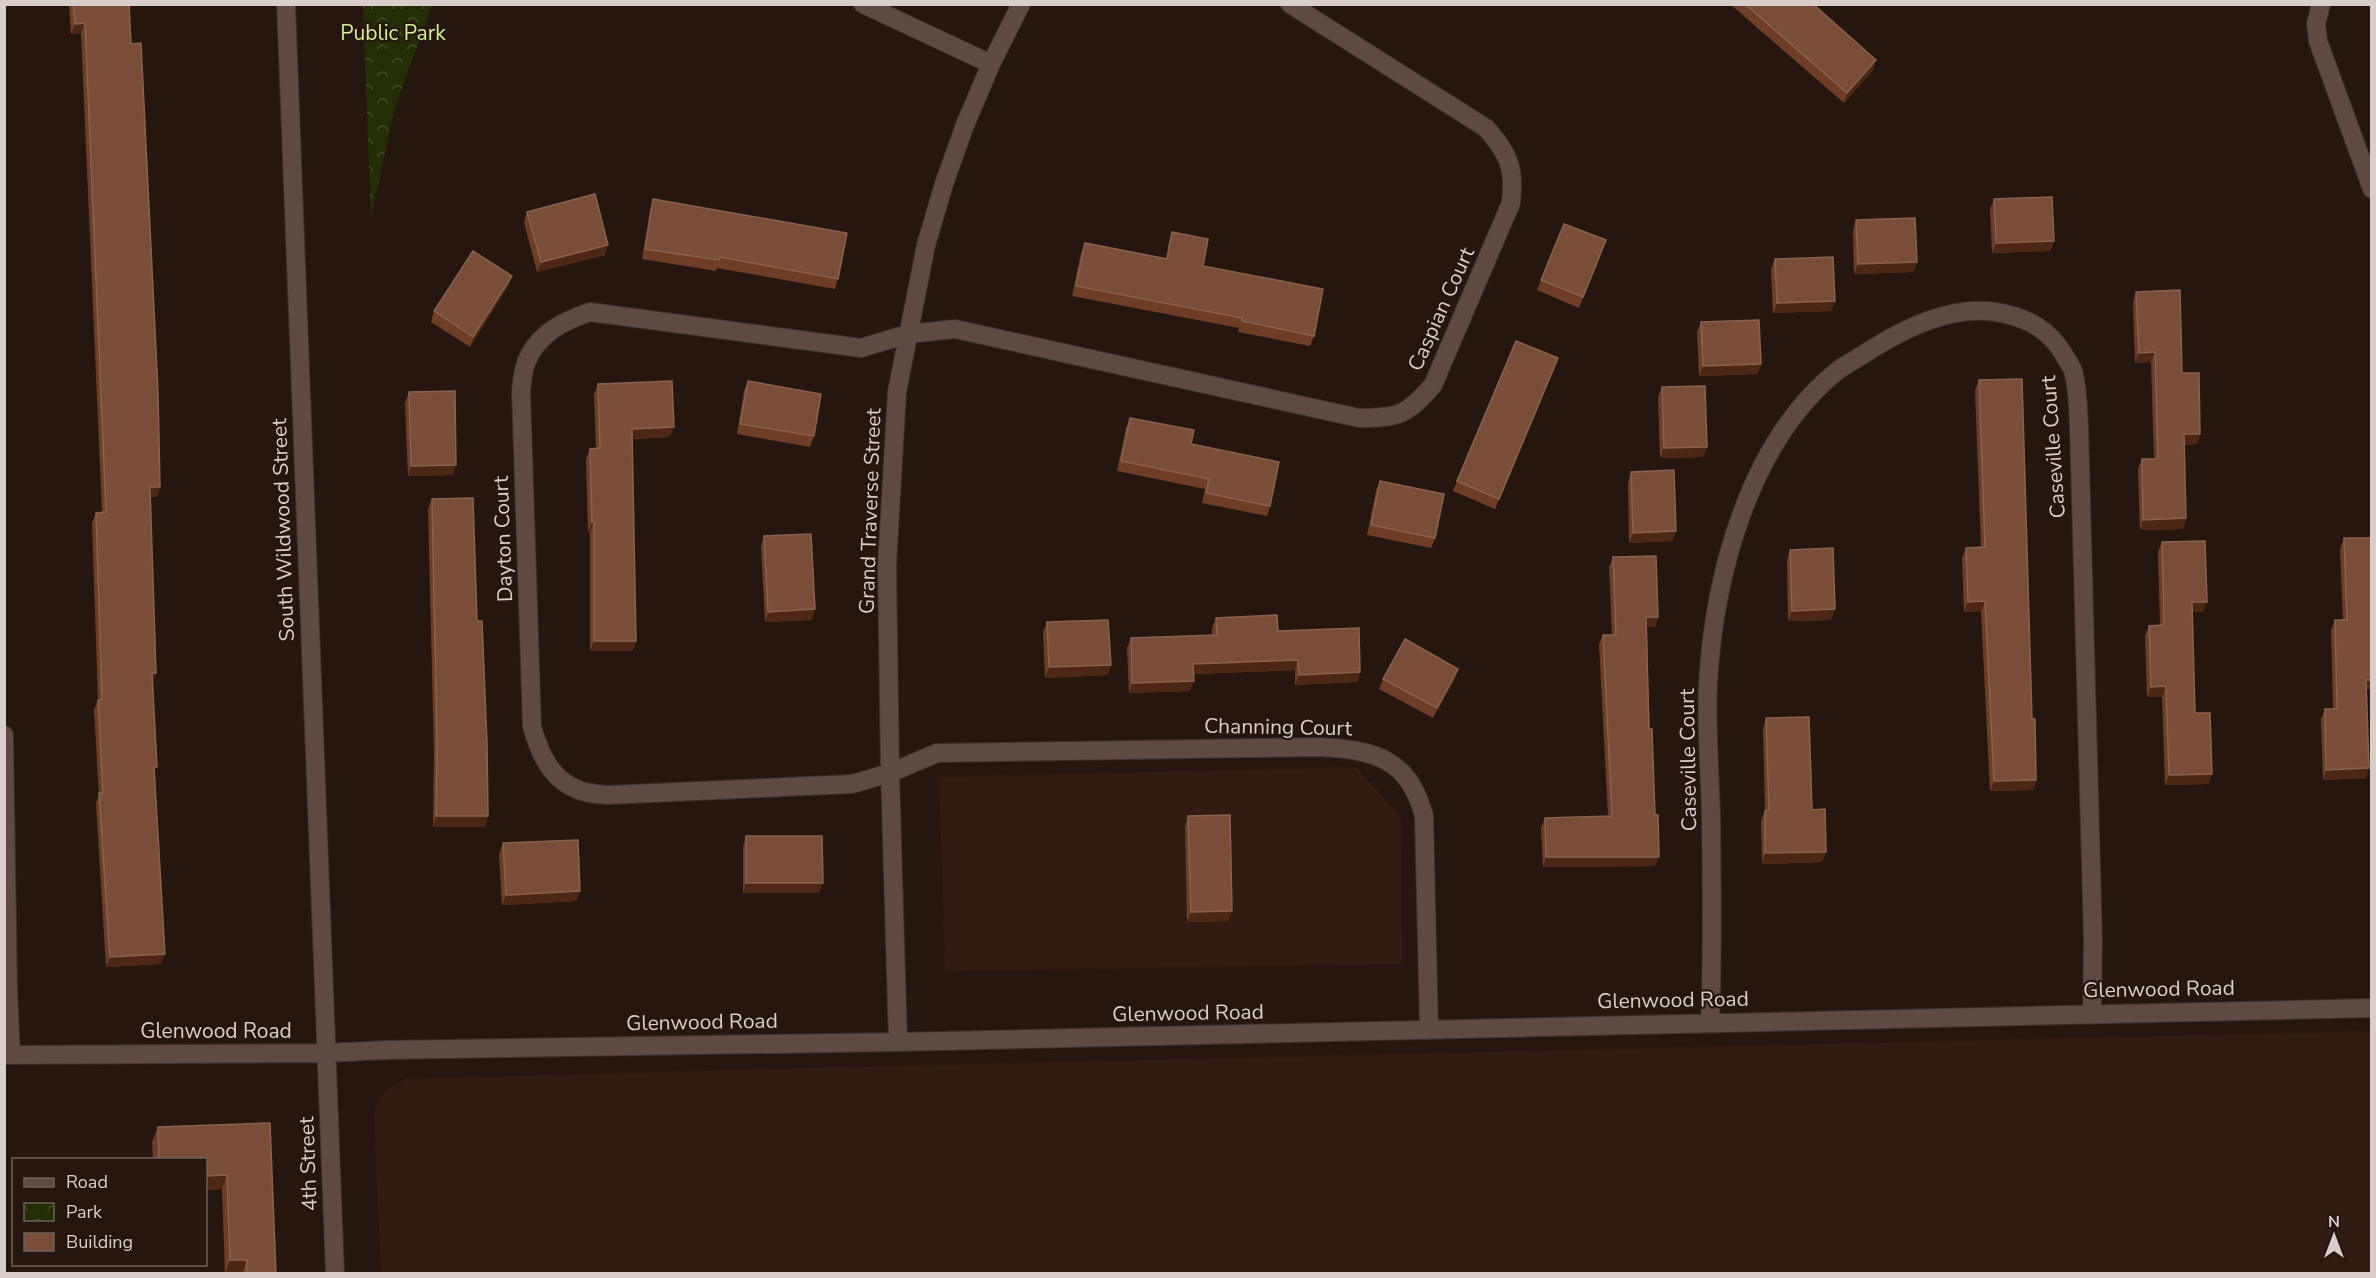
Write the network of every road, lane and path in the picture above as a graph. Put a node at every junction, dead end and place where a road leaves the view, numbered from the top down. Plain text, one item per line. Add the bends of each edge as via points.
1 (286, 4) edge
2 (863, 4) edge
3 (1021, 4) edge
4 (1290, 4) edge
5 (2321, 4) edge
6 (991, 64) junction
7 (2372, 189) edge
8 (908, 334) junction
9 (4, 735) edge
10 (890, 773) junction
11 (2372, 1008) edge
12 (2092, 1013) junction
13 (1710, 1022) junction
14 (1429, 1029) junction
15 (898, 1042) junction
16 (326, 1053) junction
17 (8, 1055) edge
18 (335, 1274) edge

1 - 16 street, South Wildwood Street
2 - 6 street
3 - 6 street, Grand Traverse Street
4 - 8 street, Caspian Court via 1486,128 1503,147 1510,164 1514,183 1511,202 1433,385 1414,406 1388,418 1359,418 955,329
5 - 7 street via 2316,24 2318,41
6 - 8 street, Grand Traverse Street via 944,184 926,245
8 - 10 street, Grand Traverse Street via 897,392 887,565
8 - 10 street, Dayton Court via 861,348 590,312 565,320 541,339 526,363 521,391 532,727 539,753 554,773 579,790 608,795 852,784
9 - 17 street
10 - 14 street, Channing Court via 937,753 1320,747 1356,749 1381,757 1411,783 1424,816
10 - 15 street, Grand Traverse Street
11 - 12 street, Glenwood Road
12 - 13 street, Glenwood Road
12 - 13 street, Caseville Court via 2079,450 2073,369 2054,339 2040,327 1998,312 1966,312 1900,331 1837,371 1800,408 1753,483 1726,568 1713,627 1708,686 1713,949
13 - 14 street, Glenwood Road
14 - 15 street, Glenwood Road
15 - 16 street, Glenwood Road
16 - 17 street, Glenwood Road
16 - 18 street, 4th Street

